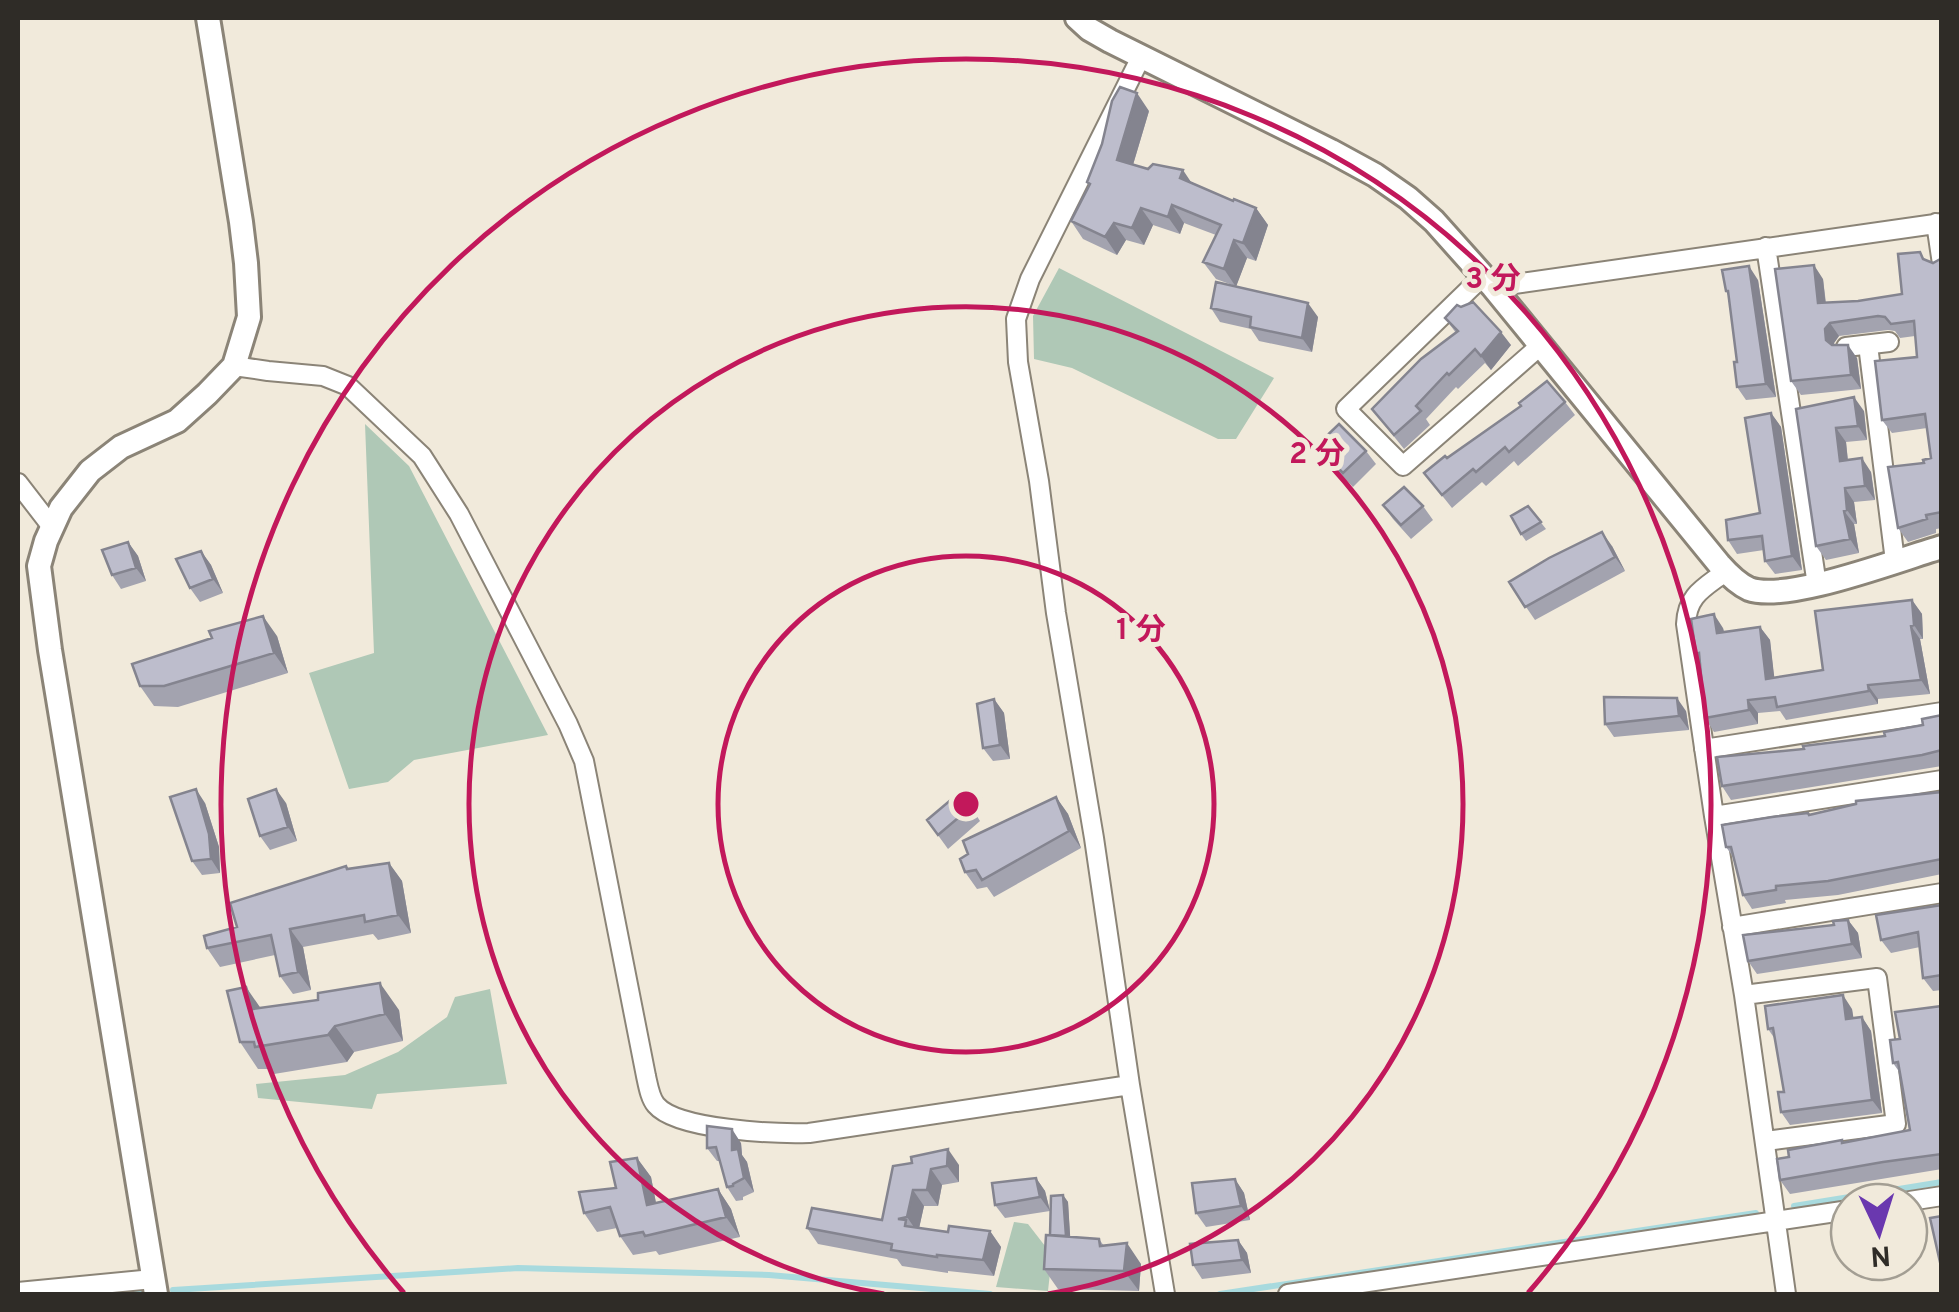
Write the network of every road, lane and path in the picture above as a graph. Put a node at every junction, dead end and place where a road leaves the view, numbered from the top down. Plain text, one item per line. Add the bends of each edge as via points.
1 (208, 18) edge
2 (1077, 18) edge
3 (1141, 57) junction
4 (1939, 223) edge
5 (1766, 247) junction
6 (1942, 264) edge
7 (1488, 282) junction
8 (1889, 342) dead end
9 (1868, 345) junction
10 (1540, 346) junction
11 (1846, 347) edge
12 (234, 366) junction
13 (18, 483) edge
14 (52, 526) junction
15 (1942, 547) edge
16 (1895, 561) junction
17 (1725, 572) junction
18 (1817, 585) junction
19 (1942, 712) edge
20 (1704, 749) junction
21 (1942, 780) edge
22 (1714, 816) junction
23 (1942, 893) edge
24 (1732, 927) junction
25 (1744, 995) junction
26 (1130, 1085) junction
27 (1766, 1141) junction
28 (1829, 1213) edge
29 (1776, 1221) junction
30 (155, 1286) edge
31 (18, 1292) edge
32 (1165, 1294) edge
33 (1288, 1294) edge
34 (1786, 1294) edge

1 - 12 street via 248,278 249,316
2 - 3 street
3 - 7 street via 1375,175 1421,209
3 - 26 street via 1030,278 1016,319
4 - 5 street
4 - 6 street
5 - 7 street
5 - 18 street
7 - 10 street
7 - 10 street via 1346,409 1403,466
8 - 9 street
9 - 11 street
9 - 16 street
10 - 17 street
12 - 14 street via 176,421 90,471
12 - 26 street via 323,376 348,386 422,456 459,514 584,761 653,1103 679,1119 786,1134
13 - 14 street
14 - 30 street via 40,566 50,650
15 - 16 street
16 - 18 street
17 - 18 street via 1762,592
17 - 20 street via 1686,611
19 - 20 street
20 - 22 street
21 - 22 street
22 - 24 street
23 - 24 street
24 - 25 street
25 - 27 street
25 - 27 street via 1877,978 1896,1124
26 - 32 street
27 - 29 street
28 - 29 street
29 - 33 street
29 - 34 street
30 - 31 street

